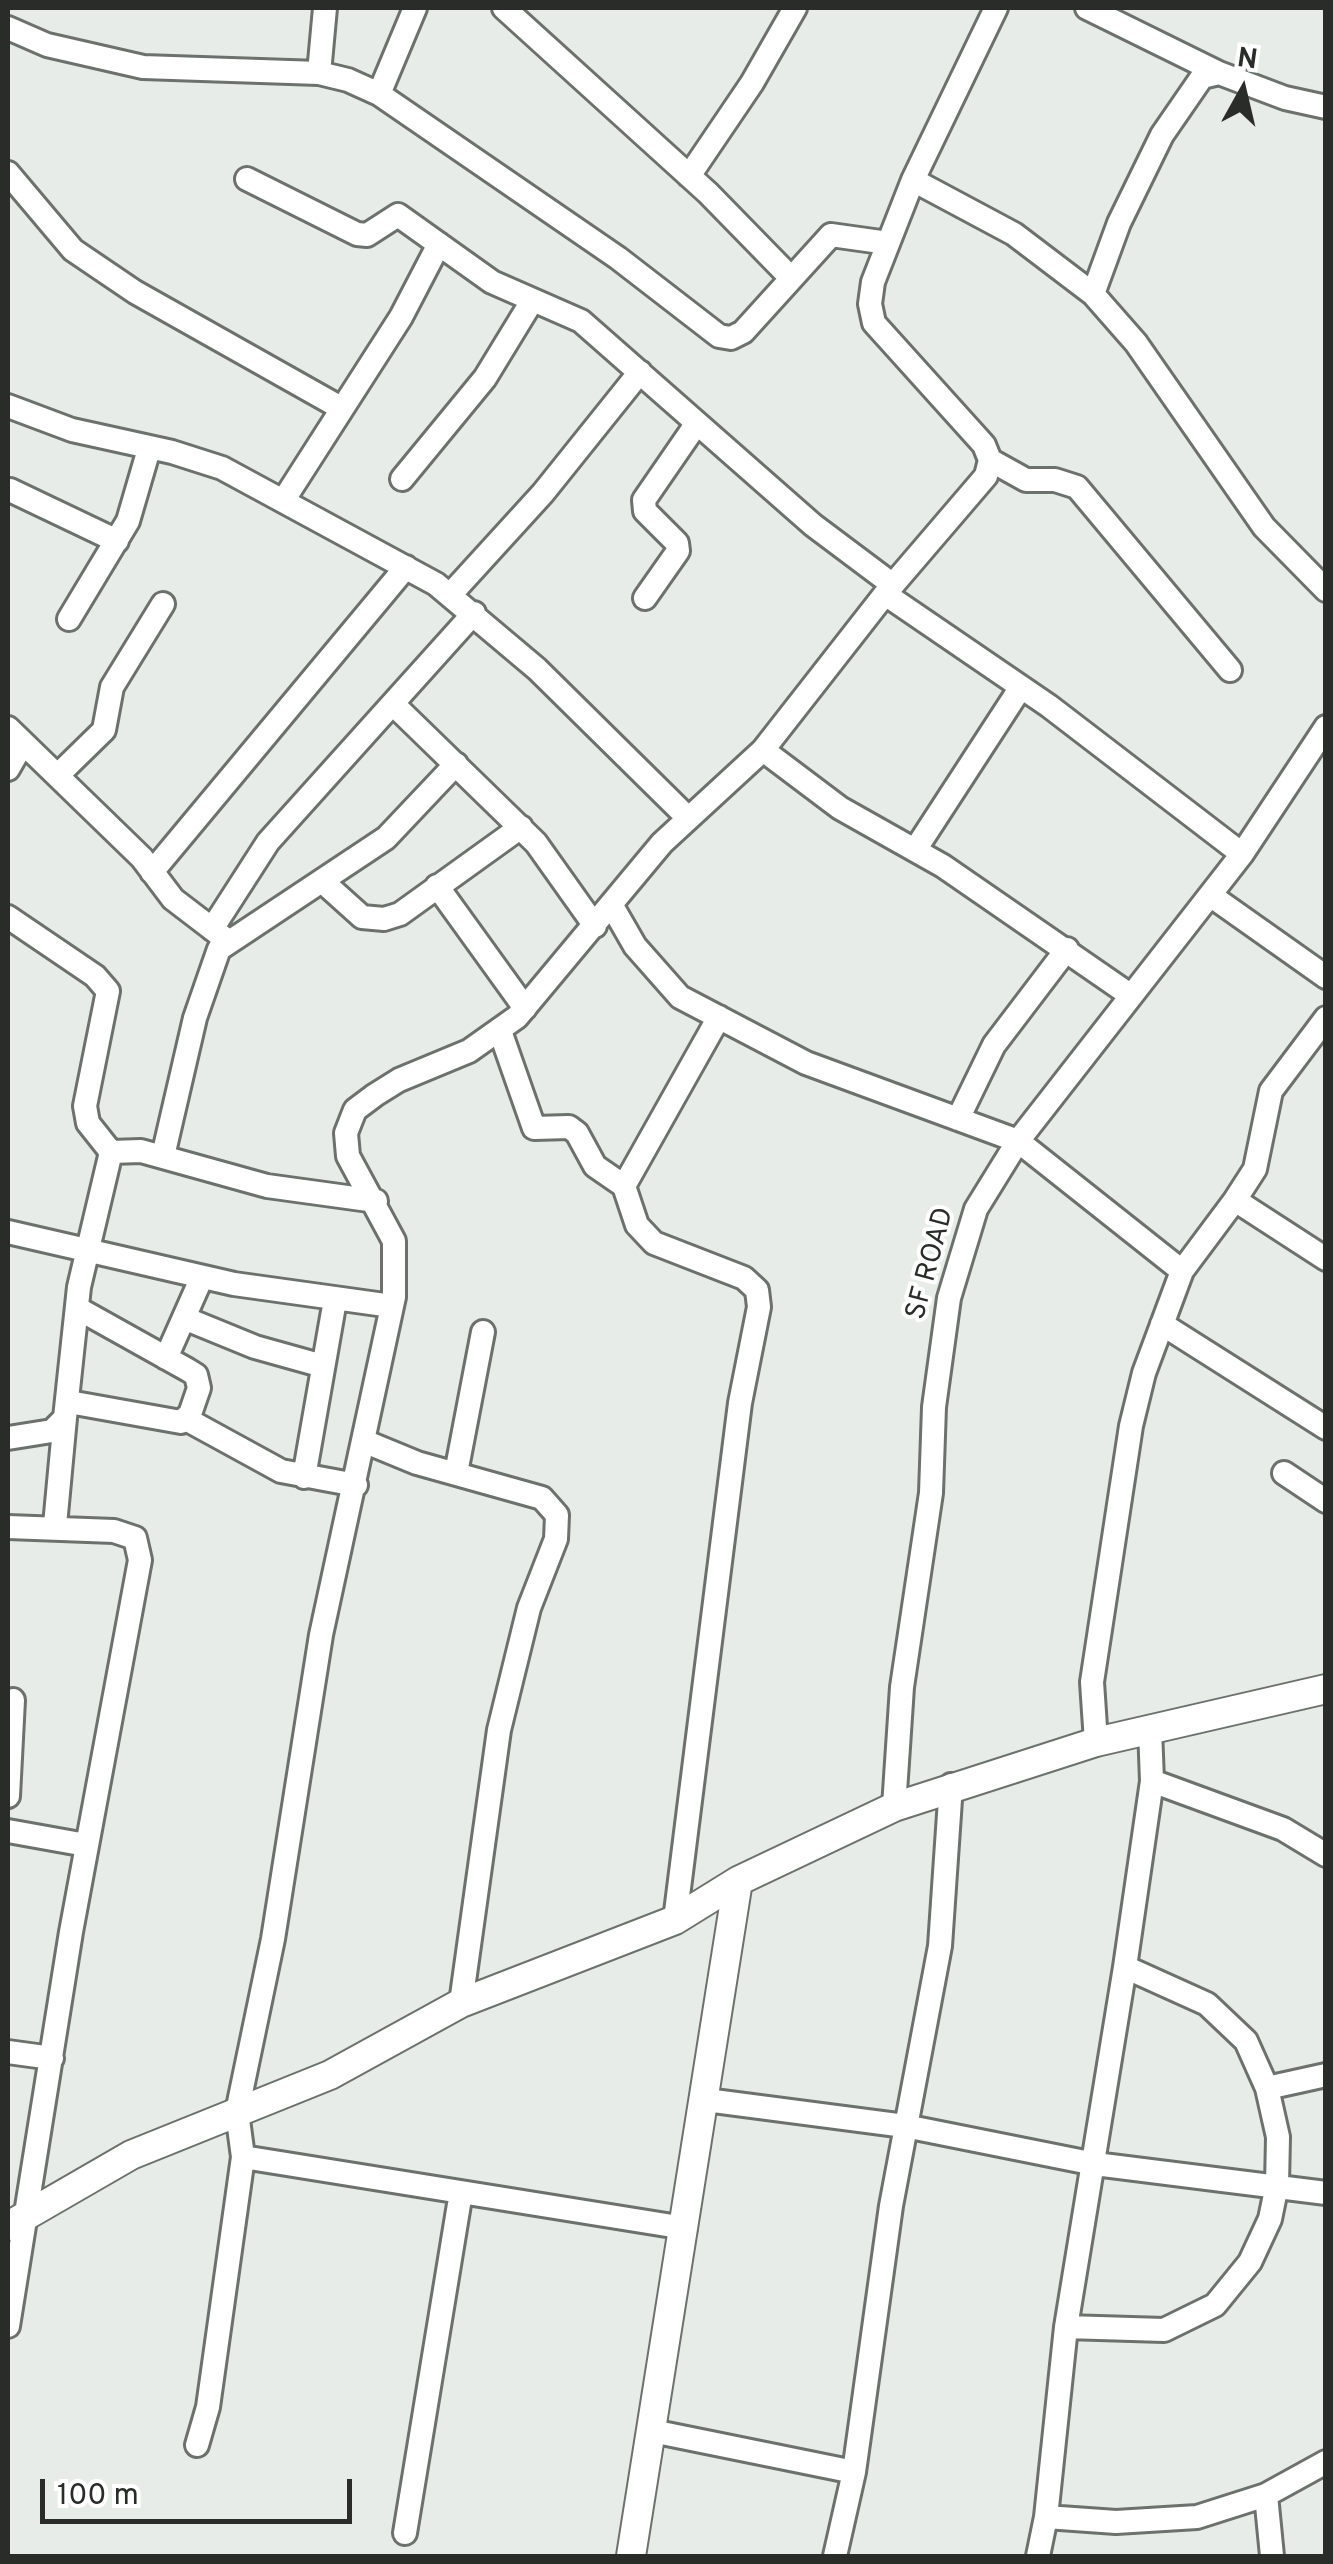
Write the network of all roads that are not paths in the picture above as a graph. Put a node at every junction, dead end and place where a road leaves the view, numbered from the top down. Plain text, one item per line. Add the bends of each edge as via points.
1 (325, 8) edge
2 (414, 8) edge
3 (504, 8) edge
4 (794, 8) edge
5 (996, 8) edge
6 (1087, 8) edge
7 (8, 28) edge
8 (318, 73) junction
9 (1219, 73) junction
10 (378, 94) junction
11 (1326, 107) edge
12 (8, 173) edge
13 (689, 176) junction
14 (247, 179) dead end
15 (912, 180) junction
16 (439, 244) junction
17 (888, 244) junction
18 (791, 278) junction
19 (1093, 294) junction
20 (532, 301) junction
21 (640, 372) junction
22 (8, 406) edge
23 (341, 408) junction
24 (697, 423) junction
25 (149, 448) junction
26 (990, 460) junction
27 (402, 479) dead end
28 (10, 490) dead end
29 (283, 500) junction
30 (118, 541) junction
31 (406, 567) junction
32 (889, 590) junction
33 (1326, 590) edge
34 (450, 595) junction
35 (645, 598) dead end
36 (163, 604) dead end
37 (474, 613) junction
38 (69, 619) dead end
39 (1230, 670) dead end
40 (1021, 687) junction
41 (393, 704) junction
42 (1326, 727) edge
43 (15, 736) edge
44 (763, 750) junction
45 (456, 764) junction
46 (8, 769) edge
47 (58, 775) junction
48 (687, 817) junction
49 (520, 827) junction
50 (915, 850) junction
51 (1242, 854) junction
52 (152, 872) junction
53 (322, 880) junction
54 (437, 886) junction
55 (1210, 895) junction
56 (612, 906) junction
57 (8, 917) edge
58 (595, 926) junction
59 (219, 935) junction
60 (1067, 949) junction
61 (1326, 977) edge
62 (1130, 995) junction
63 (525, 1008) junction
64 (719, 1017) junction
65 (1326, 1018) edge
66 (500, 1030) junction
67 (958, 1120) junction
68 (1018, 1141) junction
69 (111, 1152) junction
70 (163, 1156) junction
71 (624, 1186) junction
72 (1235, 1200) junction
73 (376, 1201) junction
74 (8, 1232) edge
75 (87, 1251) junction
76 (1326, 1258) edge
77 (1182, 1271) junction
78 (202, 1277) junction
79 (334, 1300) junction
80 (392, 1306) junction
81 (77, 1308) junction
82 (184, 1318) junction
83 (1162, 1324) junction
84 (483, 1332) dead end
85 (166, 1358) junction
86 (323, 1366) junction
87 (67, 1410) junction
88 (186, 1419) junction
89 (1326, 1428) edge
90 (8, 1438) edge
91 (366, 1442) junction
92 (1284, 1473) dead end
93 (456, 1474) junction
94 (304, 1477) junction
95 (356, 1485) junction
96 (1326, 1501) edge
97 (55, 1525) junction
98 (8, 1527) edge
99 (1326, 1689) edge
100 (14, 1700) dead end
101 (1150, 1729) junction
102 (1096, 1742) junction
103 (1152, 1781) junction
104 (951, 1785) junction
105 (8, 1796) edge
106 (894, 1807) junction
107 (8, 1831) edge
108 (86, 1844) junction
109 (1326, 1855) edge
110 (738, 1881) junction
111 (675, 1920) junction
112 (1125, 1968) junction
113 (461, 2003) junction
114 (8, 2052) edge
115 (52, 2058) junction
116 (1326, 2075) edge
117 (1267, 2088) junction
118 (706, 2100) junction
119 (238, 2112) junction
120 (904, 2126) junction
121 (243, 2157) junction
122 (1095, 2164) junction
123 (1277, 2185) junction
124 (461, 2192) junction
125 (1326, 2193) edge
126 (18, 2222) edge
127 (685, 2228) junction
128 (8, 2326) edge
129 (1066, 2327) junction
130 (652, 2430) junction
131 (197, 2445) dead end
132 (1326, 2462) edge
133 (854, 2472) junction
134 (1266, 2495) junction
135 (1046, 2518) junction
136 (405, 2533) dead end
137 (631, 2556) edge
138 (834, 2556) edge
139 (1038, 2556) edge
140 (1272, 2556) edge

1 - 8 street
2 - 10 street
3 - 13 street
4 - 13 street
5 - 15 street
6 - 9 street
7 - 8 street via 46,45 142,67
8 - 10 street
9 - 11 street
9 - 19 street via 1202,78 1162,135
10 - 18 street via 618,258 719,336 743,332
12 - 23 street via 73,250
13 - 18 street
14 - 16 street via 357,234 398,216
15 - 17 street
15 - 19 street via 1014,234
16 - 20 street
16 - 23 street
17 - 18 street via 831,236
17 - 26 street via 873,282 874,323 984,445
19 - 33 street via 1136,343 1264,528
20 - 21 street via 581,321
20 - 27 street via 485,378
21 - 24 street
21 - 34 street via 543,494
22 - 25 street
23 - 29 street
24 - 32 street
24 - 35 street via 644,500 678,551
25 - 29 street via 199,459
25 - 30 street
26 - 32 street via 986,476
26 - 39 street via 1026,480 1077,486
28 - 30 street
29 - 31 street
30 - 38 street
31 - 34 street
31 - 52 street
32 - 40 street
32 - 44 street
34 - 37 street
36 - 47 street via 112,687 104,730
37 - 41 street
37 - 48 street
40 - 50 street
40 - 51 street
41 - 45 street
41 - 59 street via 268,842
42 - 51 street, SF ROAD
43 - 46 street
43 - 47 street
44 - 48 street
44 - 50 street via 840,808
45 - 49 street
45 - 53 street via 386,838
47 - 52 street
48 - 56 street
49 - 54 street
49 - 58 street via 561,872
50 - 60 street
51 - 55 street, SF ROAD
52 - 59 street via 173,900
53 - 54 street via 349,909 372,920 400,914
53 - 59 street
54 - 63 street
55 - 61 street
55 - 62 street, SF ROAD
56 - 58 street
56 - 64 street via 656,974
57 - 69 street via 108,991 85,1106 88,1122
58 - 63 street
59 - 70 street
60 - 62 street
60 - 67 street via 994,1045
62 - 68 street, SF ROAD
63 - 66 street
64 - 67 street via 806,1063
64 - 71 street
65 - 72 street via 1271,1091 1255,1168
66 - 71 street via 534,1128 568,1127 594,1166
66 - 73 street via 469,1051 398,1080 356,1110 346,1132 348,1156
67 - 68 street
68 - 77 street
68 - 106 street, SF ROAD via 976,1209 949,1298 902,1686
69 - 70 street
69 - 75 street
70 - 73 street via 267,1186
71 - 111 street via 637,1225 654,1243 744,1278 759,1306 740,1403
72 - 76 street
72 - 77 street
73 - 80 street via 394,1241
74 - 75 street
75 - 78 street
75 - 81 street
77 - 83 street
78 - 79 street
78 - 82 street
79 - 80 street
79 - 86 street
80 - 91 street
81 - 85 street
81 - 87 street
82 - 85 street
82 - 86 street via 255,1348
83 - 89 street
83 - 102 street via 1131,1426 1092,1682
84 - 93 street
85 - 88 street via 199,1381
86 - 94 street
87 - 88 street via 172,1423
87 - 90 street via 52,1431
87 - 97 street
88 - 94 street via 268,1465
91 - 93 street
91 - 95 street
92 - 96 street
93 - 113 street via 542,1498 558,1514 499,1730
94 - 95 street
95 - 119 street via 312,1682 273,1939
97 - 98 street
97 - 108 street via 136,1538 140,1560
99 - 101 street
100 - 105 street
101 - 102 street
101 - 103 street
102 - 104 street
103 - 109 street via 1283,1829
103 - 112 street
104 - 106 street
104 - 120 street via 940,1946
106 - 110 street
107 - 108 street
108 - 115 street
110 - 111 street
110 - 118 street
111 - 113 street
112 - 117 street via 1207,2004 1246,2041
112 - 122 street
113 - 119 street via 330,2076
114 - 115 street
115 - 126 street
116 - 117 street
117 - 123 street via 1278,2138
118 - 120 street
118 - 127 street
119 - 121 street
119 - 126 street via 131,2155
120 - 122 street
120 - 133 street
121 - 124 street
121 - 131 street
122 - 123 street
122 - 129 street
123 - 125 street
123 - 129 street via 1250,2262 1215,2305 1164,2330
124 - 127 street
124 - 136 street
126 - 128 street
127 - 130 street
129 - 135 street
130 - 133 street
130 - 137 street
132 - 134 street
133 - 138 street
134 - 135 street via 1196,2517
134 - 140 street
135 - 139 street

